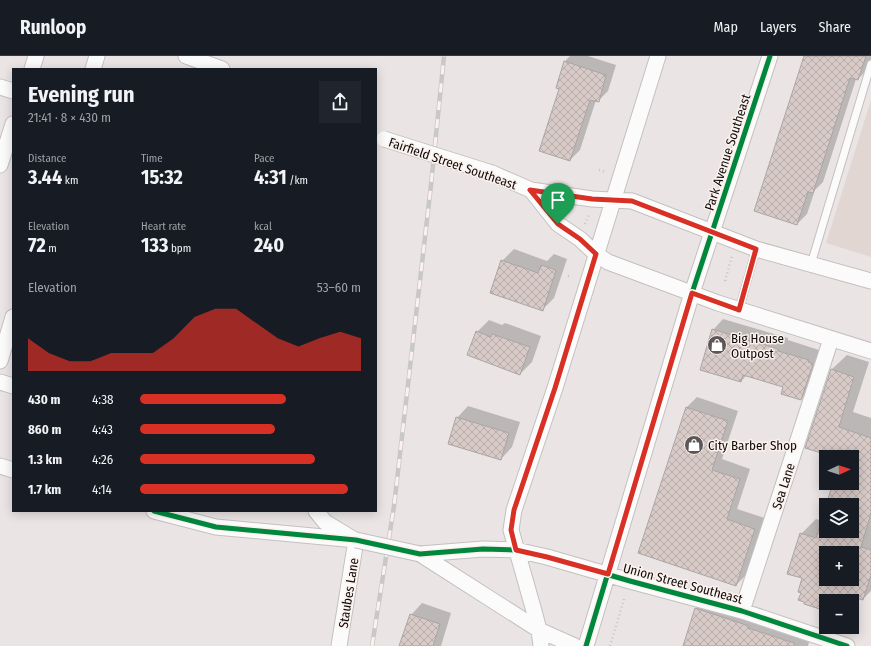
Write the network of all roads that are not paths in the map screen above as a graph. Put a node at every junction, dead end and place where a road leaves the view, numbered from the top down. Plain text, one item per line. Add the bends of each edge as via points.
1 (36, 56) edge
2 (97, 56) edge
3 (186, 56) edge
4 (658, 56) edge
5 (770, 56) edge
6 (871, 64) edge
7 (32, 68) edge
8 (93, 68) edge
9 (219, 68) edge
10 (0, 87) edge
11 (12, 91) edge
12 (12, 127) edge
13 (380, 138) edge
14 (0, 165) edge
15 (530, 190) junction
16 (613, 199) junction
17 (712, 232) junction
18 (756, 249) junction
19 (596, 254) junction
20 (811, 264) junction
21 (871, 281) edge
22 (692, 293) junction
23 (739, 310) junction
24 (12, 320) edge
25 (831, 339) junction
26 (871, 351) edge
27 (0, 361) edge
28 (0, 382) edge
29 (12, 386) edge
30 (0, 466) edge
31 (12, 470) edge
32 (158, 512) edge
33 (317, 512) edge
34 (356, 540) junction
35 (516, 550) junction
36 (420, 554) junction
37 (608, 574) junction
38 (742, 611) junction
39 (539, 630) junction
40 (339, 646) edge
41 (541, 646) edge
42 (575, 646) edge
43 (586, 646) edge
44 (847, 646) edge

1 - 7 street
2 - 8 street
3 - 9 street
4 - 16 street
5 - 17 street, Park Avenue Southeast
6 - 20 lane
10 - 11 street
12 - 14 street
13 - 15 street, Fairfield Street Southeast, bridge via 492,174
15 - 16 street, Fairfield Street Southeast via 592,199
15 - 19 street, Fairfield Street Southeast via 558,224
16 - 17 street, Fairfield Street Southeast via 632,201
16 - 19 street
17 - 18 street, Fairfield Street Southeast
17 - 22 street, Park Avenue Southeast
18 - 20 street, Fairfield Street Southeast
18 - 23 lane
19 - 22 street, Fairfield Street Southeast via 608,262
19 - 35 street via 514,510 511,530
20 - 21 street, Fairfield Street Southeast
22 - 23 street, Fairfield Street Southeast
22 - 37 street, Park Avenue Southeast
23 - 25 street, Fairfield Street Southeast
24 - 27 street
25 - 26 street, Fairfield Street Southeast
25 - 38 street, Sea Lane
28 - 29 street
30 - 31 street
32 - 34 street, Union Street Southeast via 216,527
33 - 34 street, Union Street Southeast via 325,522
34 - 36 street, Union Street Southeast, bridge
34 - 40 street, Staubes Lane
35 - 36 street, Union Street Southeast via 483,548
35 - 37 street, Union Street Southeast
35 - 39 street
36 - 39 street, Union Street Southeast
37 - 38 street, Union Street Southeast
37 - 43 street, Park Avenue Southeast
38 - 44 street, Union Street Southeast
39 - 41 street
39 - 42 street, Union Street Southeast

